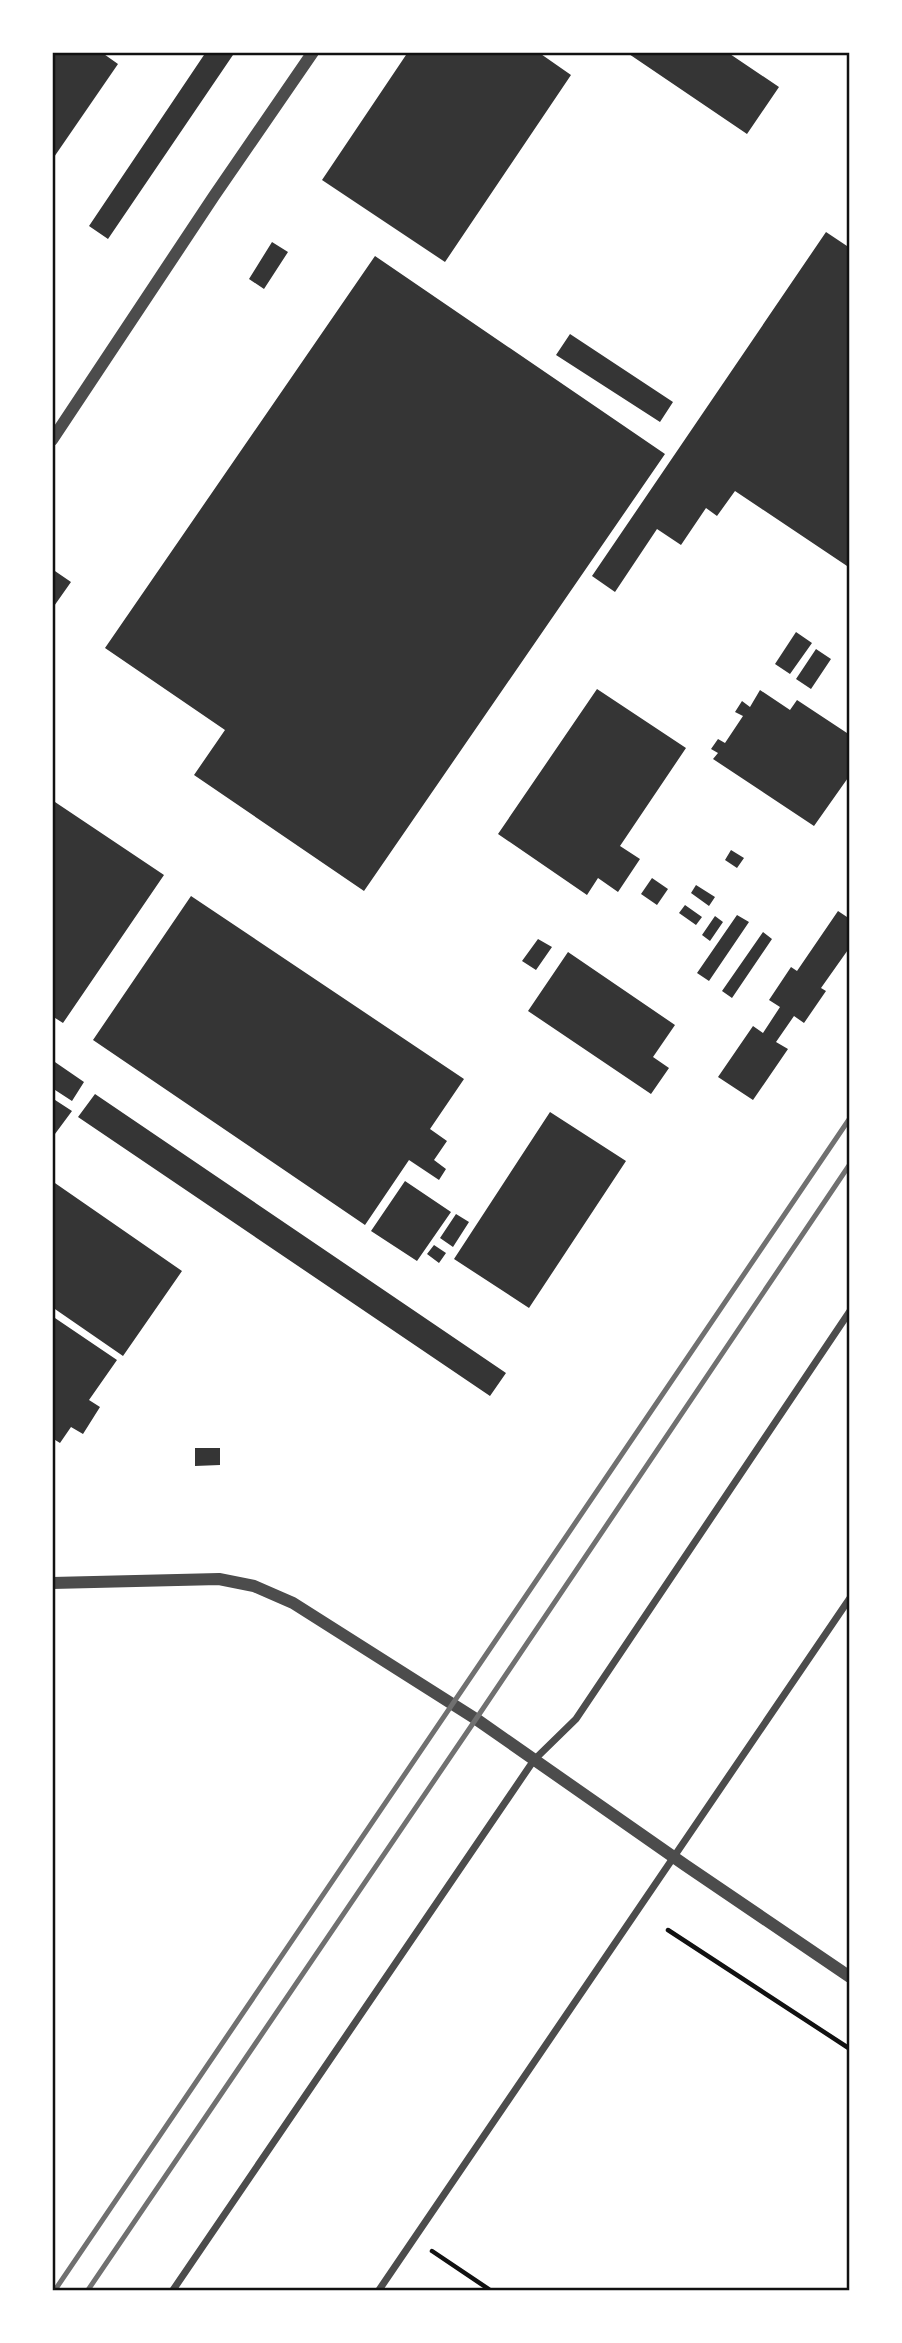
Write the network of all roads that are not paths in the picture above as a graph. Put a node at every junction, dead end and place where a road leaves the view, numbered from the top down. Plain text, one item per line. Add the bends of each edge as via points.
1 (313, 52) edge
2 (52, 440) edge
3 (849, 1311) edge
4 (52, 1583) edge
5 (849, 1598) edge
6 (534, 1760) junction
7 (849, 1977) edge
8 (173, 2291) edge
9 (379, 2291) edge

1 - 2 street
3 - 6 street via 576,1719
4 - 6 street via 219,1579 254,1587 293,1603
5 - 9 street
6 - 7 street
6 - 8 street

